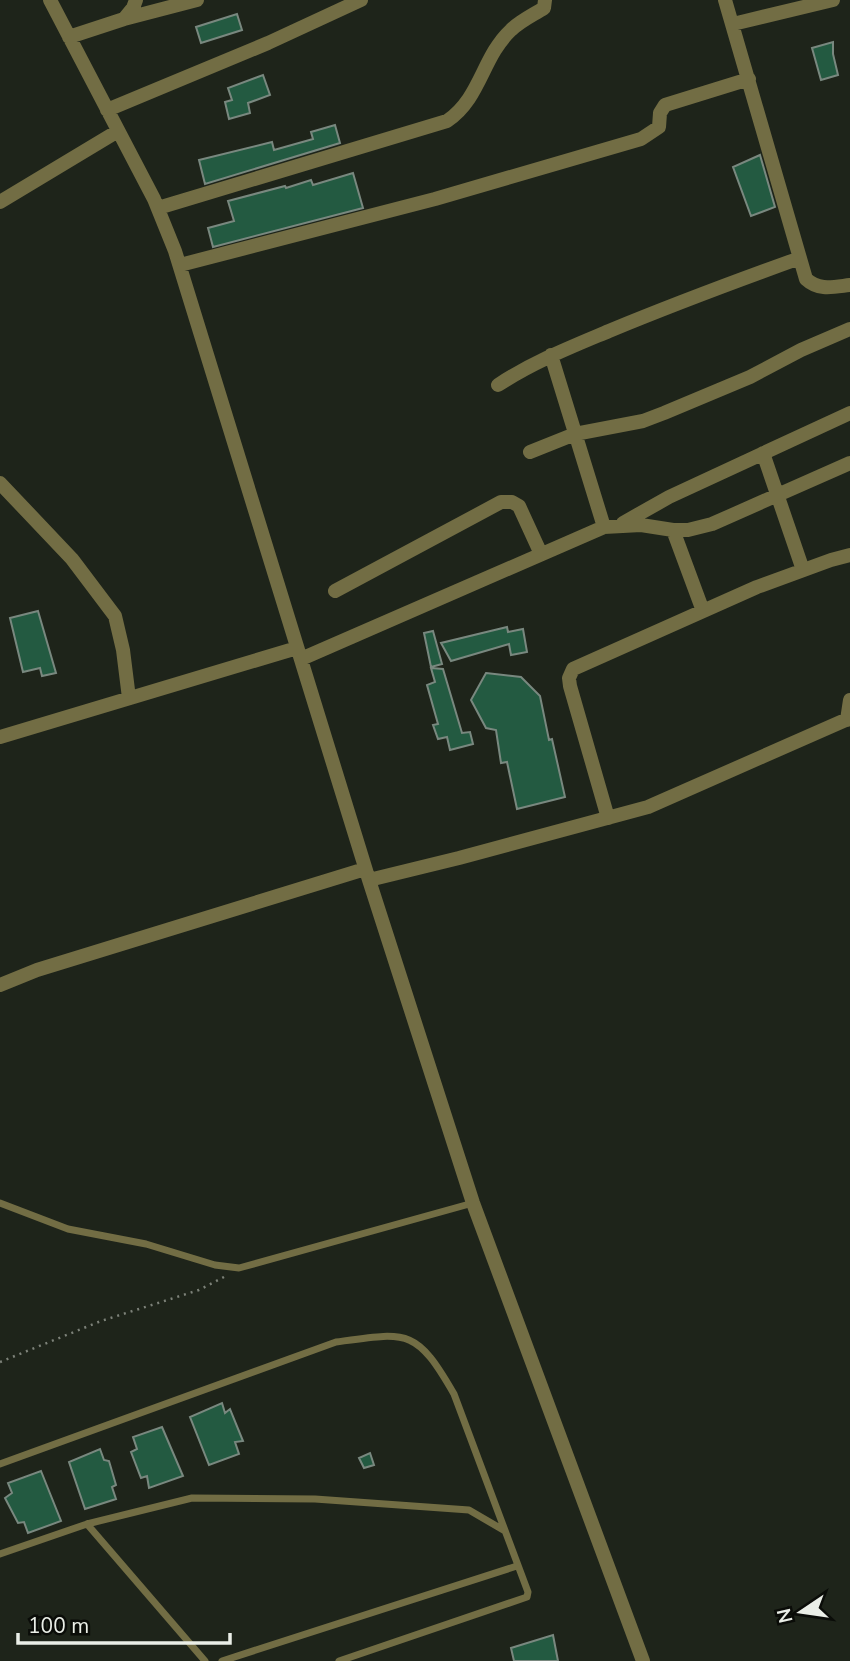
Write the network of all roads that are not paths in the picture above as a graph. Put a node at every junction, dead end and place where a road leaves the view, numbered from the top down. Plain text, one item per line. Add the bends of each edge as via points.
1 (50, 0) edge
2 (136, 0) edge
3 (197, 0) edge
4 (361, 0) edge
5 (545, 0) edge
6 (725, 0) edge
7 (833, 0) edge
8 (793, 5) edge
9 (124, 19) junction
10 (733, 24) junction
11 (69, 37) junction
12 (748, 79) junction
13 (107, 110) junction
14 (118, 131) junction
15 (0, 202) edge
16 (158, 208) junction
17 (800, 258) junction
18 (180, 265) junction
19 (850, 285) edge
20 (850, 329) edge
21 (551, 355) junction
22 (498, 385) dead end
23 (850, 413) edge
24 (575, 434) junction
25 (530, 452) dead end
26 (763, 453) junction
27 (850, 463) edge
28 (0, 483) edge
29 (778, 494) junction
30 (622, 524) junction
31 (604, 527) junction
32 (673, 530) junction
33 (541, 554) junction
34 (850, 555) edge
35 (803, 570) junction
36 (335, 591) dead end
37 (703, 611) junction
38 (299, 654) junction
39 (129, 698) junction
40 (850, 701) edge
41 (848, 719) edge
42 (0, 737) edge
43 (608, 818) junction
44 (367, 875) junction
45 (0, 985) edge
46 (0, 1203) edge
47 (473, 1203) junction
48 (0, 1464) edge
49 (87, 1524) junction
50 (506, 1532) junction
51 (0, 1554) edge
52 (517, 1566) junction
53 (205, 1661) edge
54 (222, 1661) edge
55 (339, 1661) edge
56 (643, 1661) edge

1 - 11 street
2 - 9 street
3 - 9 street
4 - 13 street
5 - 16 street via 544,8 510,30 471,99 447,121
6 - 10 street
7 - 8 street
8 - 10 street
9 - 11 street
10 - 12 street
11 - 13 street
12 - 17 street
12 - 18 street via 665,105 659,127 641,139 422,203
13 - 14 street
14 - 15 street
14 - 16 street
16 - 18 street
17 - 19 street via 813,286
17 - 21 street
18 - 38 street
20 - 24 street via 664,413
21 - 22 street
21 - 24 street
23 - 26 street
24 - 25 street
24 - 31 street
26 - 29 street
26 - 30 street
27 - 29 street
28 - 39 street via 72,559 115,616
29 - 32 street via 712,524
29 - 35 street
30 - 31 street
30 - 32 street
31 - 33 street
32 - 37 street
33 - 36 street via 519,506 501,502
33 - 38 street
34 - 35 street
35 - 37 street
37 - 43 street via 573,670 569,678
38 - 39 street
38 - 44 street
39 - 42 street
40 - 41 street
41 - 43 street via 648,807
43 - 44 street
44 - 45 street via 37,970
44 - 47 street
46 - 47 lane via 68,1229 239,1268
47 - 56 street
48 - 50 lane via 336,1342 400,1336 419,1344 454,1394
49 - 50 lane via 192,1498 315,1499 469,1510
49 - 51 lane
49 - 53 lane
50 - 52 lane
52 - 54 lane
52 - 55 lane via 527,1597

